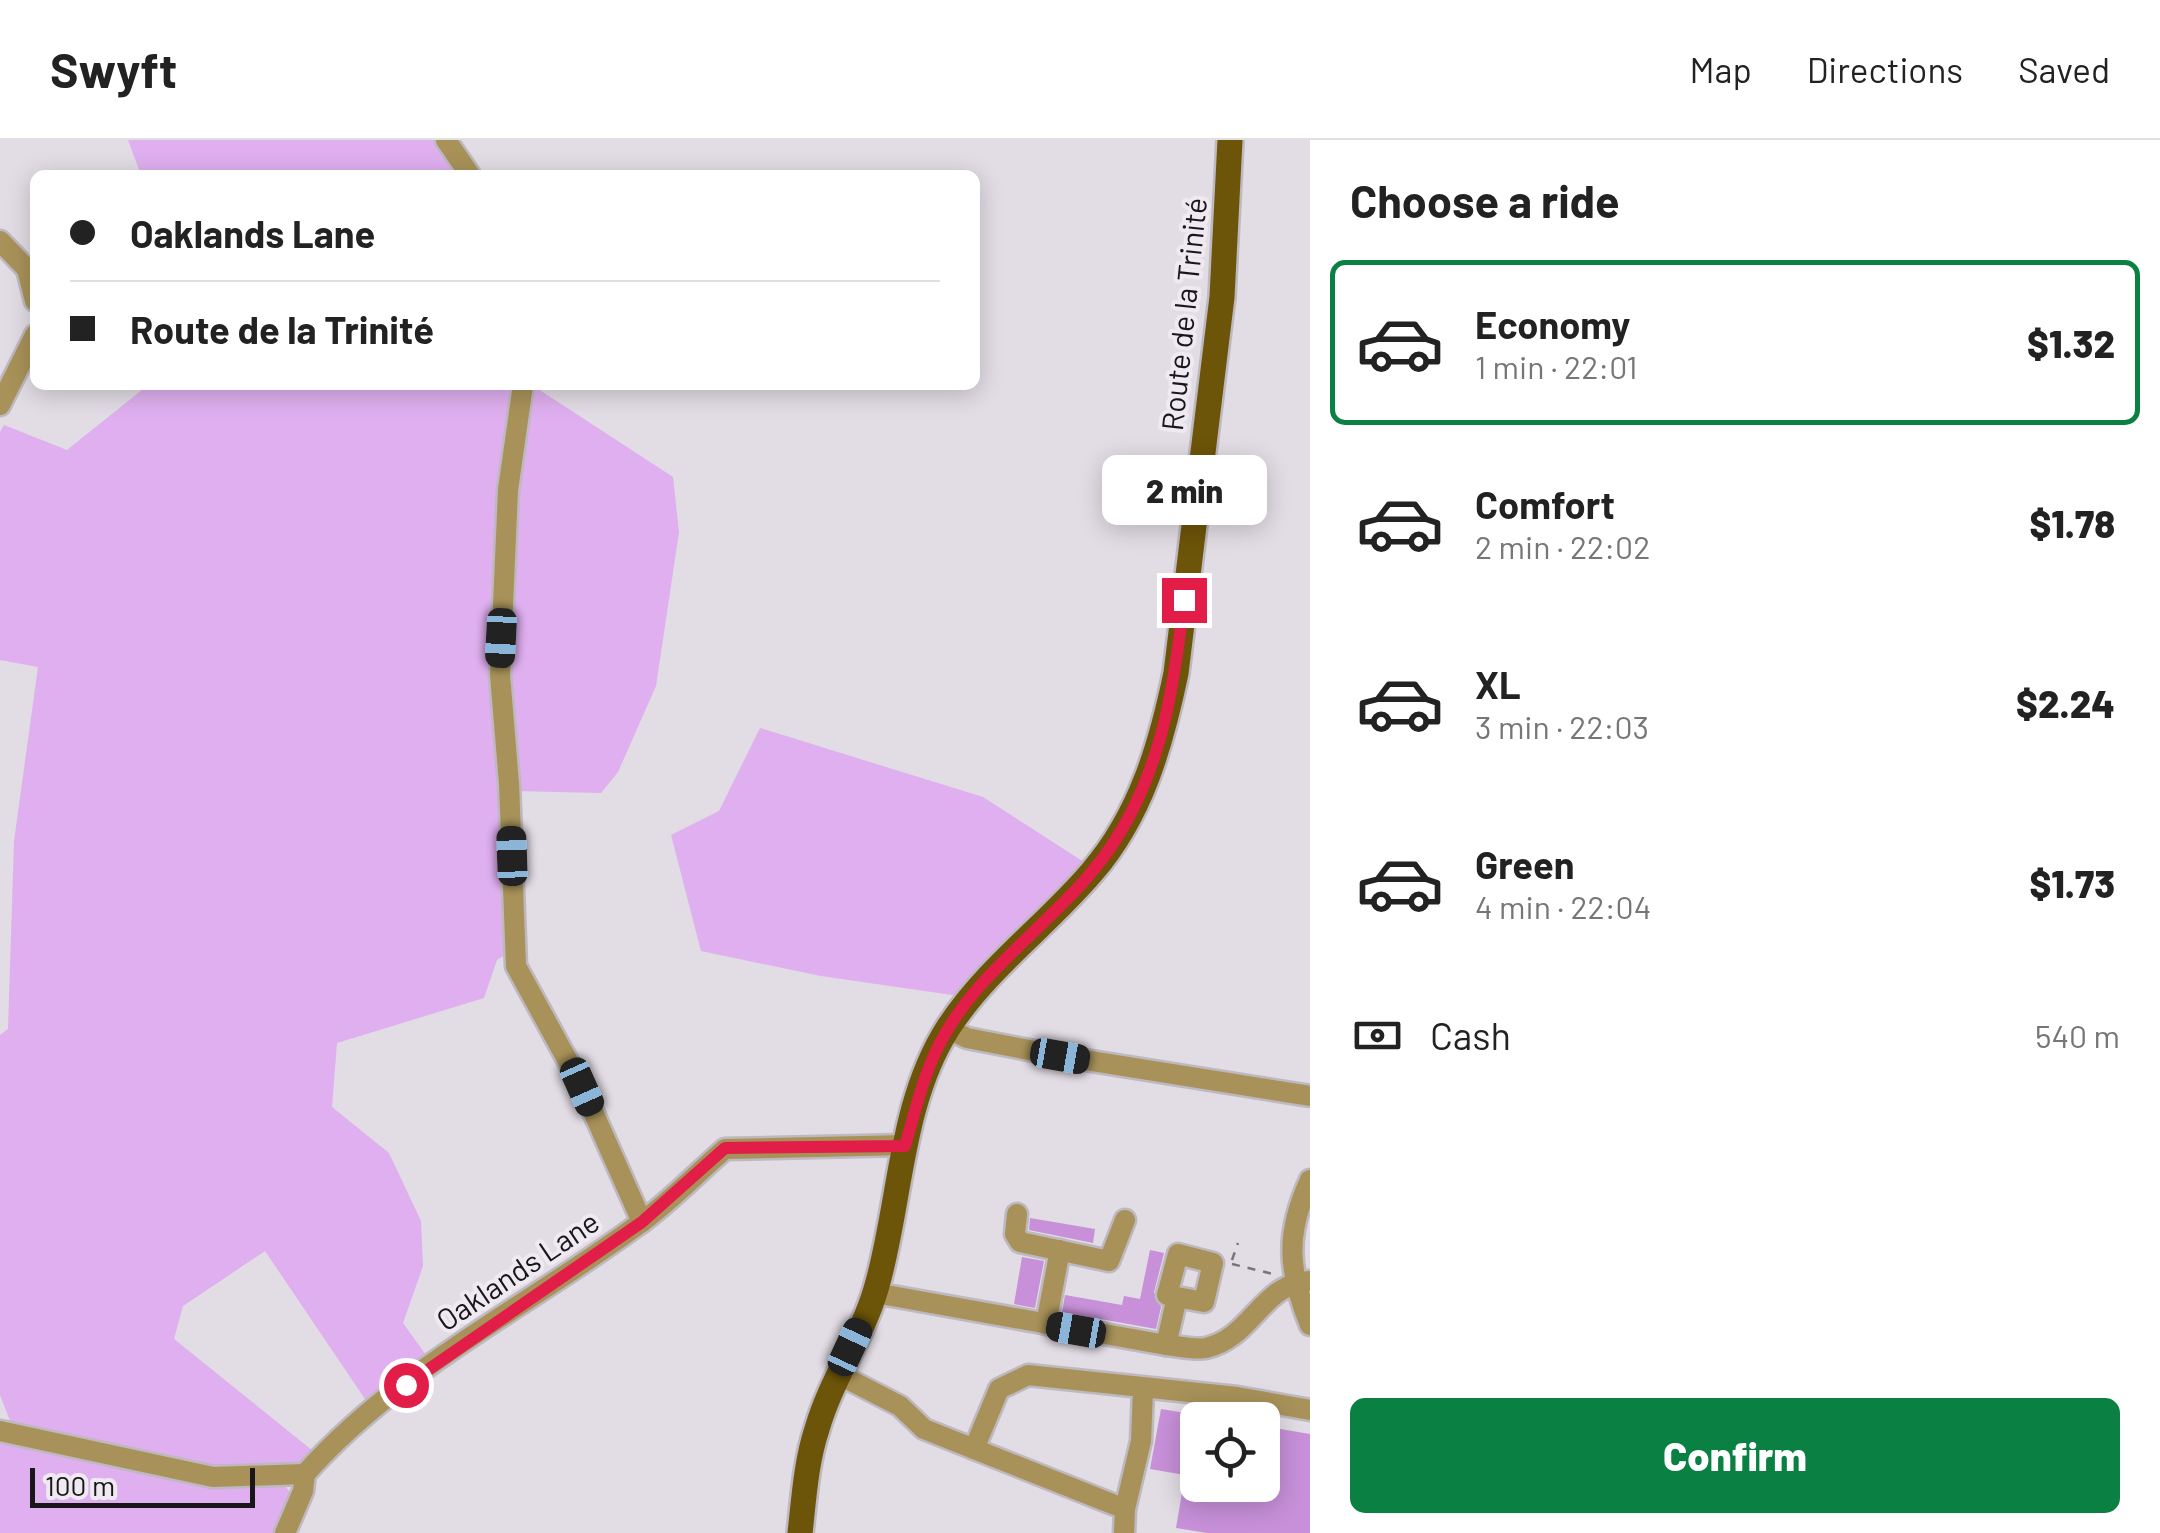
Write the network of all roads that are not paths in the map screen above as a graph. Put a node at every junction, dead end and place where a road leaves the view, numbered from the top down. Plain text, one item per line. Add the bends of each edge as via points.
1 (446, 140) edge
2 (1230, 140) edge
3 (467, 170) edge
4 (0, 241) edge
5 (30, 281) edge
6 (30, 345) edge
7 (522, 390) edge
8 (0, 405) edge
9 (948, 1029) junction
10 (1310, 1096) edge
11 (905, 1146) junction
12 (1310, 1180) edge
13 (1017, 1214) dead end
14 (1125, 1220) dead end
15 (642, 1222) junction
16 (1060, 1250) junction
17 (1301, 1281) edge
18 (876, 1293) junction
19 (1177, 1297) dead end
20 (1046, 1324) junction
21 (1310, 1325) edge
22 (1166, 1345) junction
23 (838, 1374) junction
24 (1143, 1390) junction
25 (1310, 1410) edge
26 (0, 1432) edge
27 (974, 1449) junction
28 (305, 1474) junction
29 (1126, 1509) junction
30 (285, 1533) edge
31 (800, 1533) edge
32 (1124, 1533) edge

1 - 3 street
2 - 9 main road, Route de la Trinité via 1222,297 1164,733 1110,849
4 - 5 street
6 - 8 street
7 - 15 street via 508,490 500,675 516,966 582,1087
9 - 10 street via 1060,1056
9 - 11 main road, Route de la Trinité
11 - 15 street, Oaklands Lane via 725,1148
11 - 18 main road, Route de la Trinité
12 - 17 street via 1292,1233
13 - 16 street via 1014,1234 1020,1242
14 - 16 street via 1109,1261
15 - 28 street, Oaklands Lane via 430,1365
16 - 20 street
17 - 21 street
17 - 22 street via 1275,1291 1239,1332 1205,1348
18 - 20 street
18 - 23 main road, Route de la Trinité
19 - 22 street
20 - 22 street
23 - 27 street via 900,1406 924,1430
23 - 31 main road, Route de la Trinité via 816,1429
24 - 25 street
24 - 27 street via 1028,1375 999,1389
24 - 29 street via 1141,1442
26 - 28 street via 213,1477
27 - 29 street
28 - 30 street
29 - 32 street

